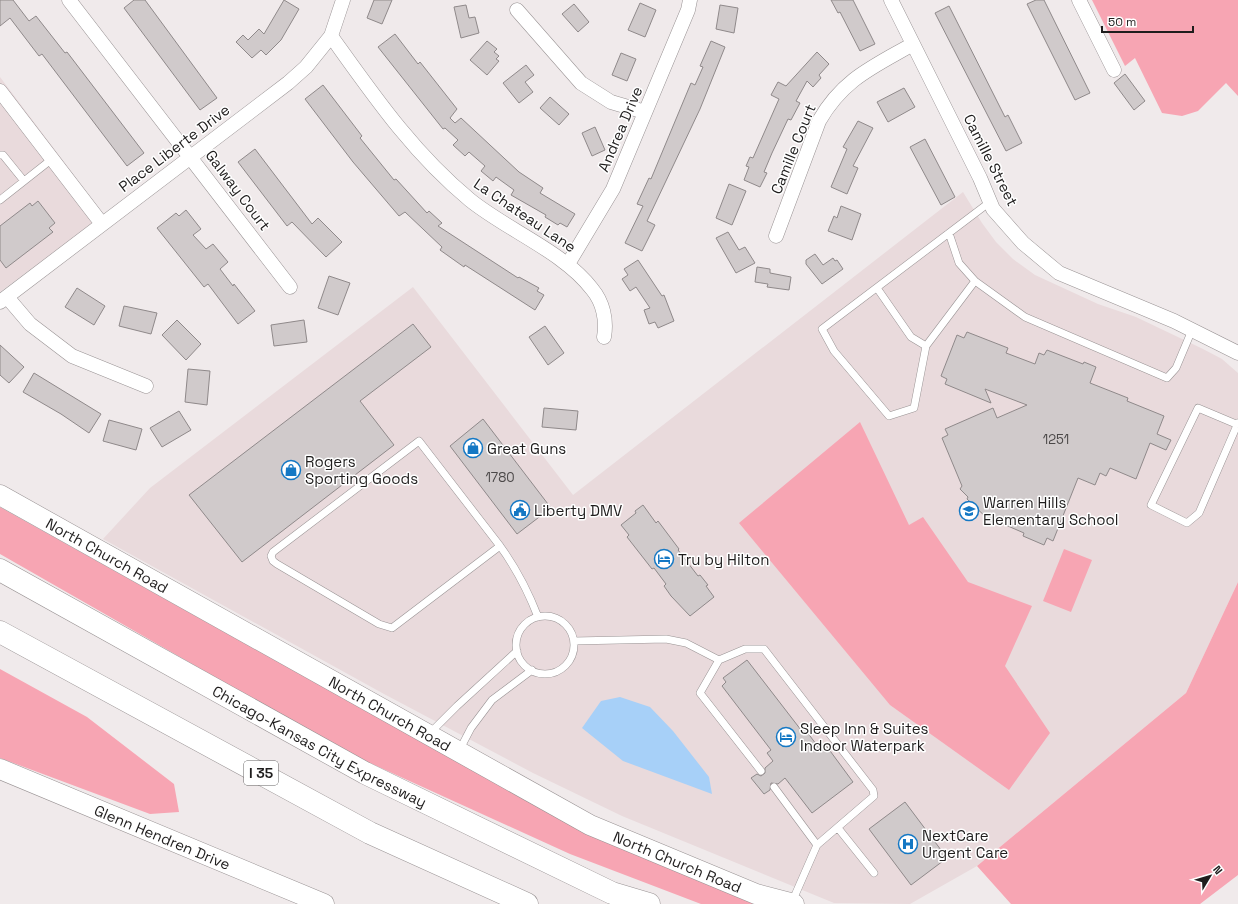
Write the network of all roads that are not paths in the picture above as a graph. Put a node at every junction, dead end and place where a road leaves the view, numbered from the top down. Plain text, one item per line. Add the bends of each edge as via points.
1 (69, 0) edge
2 (343, 0) edge
3 (690, 0) edge
4 (891, 0) edge
5 (1080, 0) edge
6 (517, 10) dead end
7 (331, 36) junction
8 (913, 44) junction
9 (1114, 70) dead end
10 (0, 91) edge
11 (645, 112) junction
12 (0, 155) edge
13 (191, 156) junction
14 (52, 159) junction
15 (24, 181) junction
16 (0, 200) edge
17 (990, 202) junction
18 (102, 224) junction
19 (949, 233) junction
20 (776, 236) dead end
21 (568, 264) junction
22 (975, 281) junction
23 (290, 287) dead end
24 (877, 288) junction
25 (4, 299) edge
26 (1192, 330) junction
27 (604, 337) dead end
28 (926, 346) junction
29 (1238, 353) edge
30 (146, 386) dead end
31 (1237, 423) edge
32 (0, 495) edge
33 (500, 546) junction
34 (3, 570) edge
35 (538, 617) junction
36 (0, 632) edge
37 (574, 641) junction
38 (517, 651) junction
39 (719, 660) junction
40 (532, 670) junction
41 (429, 735) junction
42 (459, 751) junction
43 (0, 769) edge
44 (761, 771) dead end
45 (774, 787) dead end
46 (838, 828) junction
47 (817, 845) junction
48 (874, 873) dead end
49 (324, 904) edge
50 (527, 904) edge
51 (649, 904) edge
52 (793, 904) edge

1 - 13 street, Galway Court
2 - 7 street, Place Liberte Drive
3 - 11 street, Andrea Drive
4 - 8 street, Camille Street
5 - 9 street
6 - 11 street via 581,83 611,102
7 - 13 street, Place Liberte Drive via 306,67 288,83
7 - 21 street, La Chateau Lane via 397,127 440,174 503,224
8 - 17 street, Camille Street
8 - 20 street, Camille Court via 856,77 828,106
10 - 14 street
11 - 21 street, Andrea Drive via 613,188
12 - 15 lane via 3,155
13 - 18 street, Place Liberte Drive
13 - 23 street, Galway Court
14 - 15 lane
14 - 18 street
15 - 16 lane
17 - 19 lane
17 - 26 street, Camille Street via 993,209 1023,243 1059,273
18 - 25 street, Place Liberte Drive
19 - 22 lane via 958,263
19 - 24 lane
21 - 27 street, La Chateau Lane via 600,299 606,324
22 - 26 lane via 1025,317 1167,378 1176,368
22 - 28 lane
24 - 28 lane via 911,337
24 - 28 lane via 822,330 834,351 889,416 914,408
25 - 30 street via 30,324 72,356
26 - 29 street, Camille Street
31 - 31 lane via 1198,408 1150,505 1187,522 1199,513
32 - 41 main road, North Church Road
33 - 33 lane via 419,441 271,556 272,561 277,564 379,624 392,628
33 - 35 lane via 521,578
34 - 51 highway, Chicago-Kansas City Expressway via 365,773 612,893
35 - 37 lane via 552,617 564,623
35 - 38 lane via 521,630
36 - 50 highway, I 35 via 370,833
37 - 39 lane via 666,639 686,643
37 - 40 lane via 569,661 559,671 545,674
38 - 40 lane via 522,662
38 - 41 lane via 456,706
39 - 44 lane via 700,693
39 - 46 lane via 745,649 764,649 873,790 874,796
40 - 42 lane via 492,700 471,728
41 - 42 main road, North Church Road
42 - 52 main road, North Church Road via 590,824 756,894
43 - 49 main road, Glenn Hendren Drive
45 - 47 lane
46 - 47 lane
46 - 48 lane
47 - 52 lane

